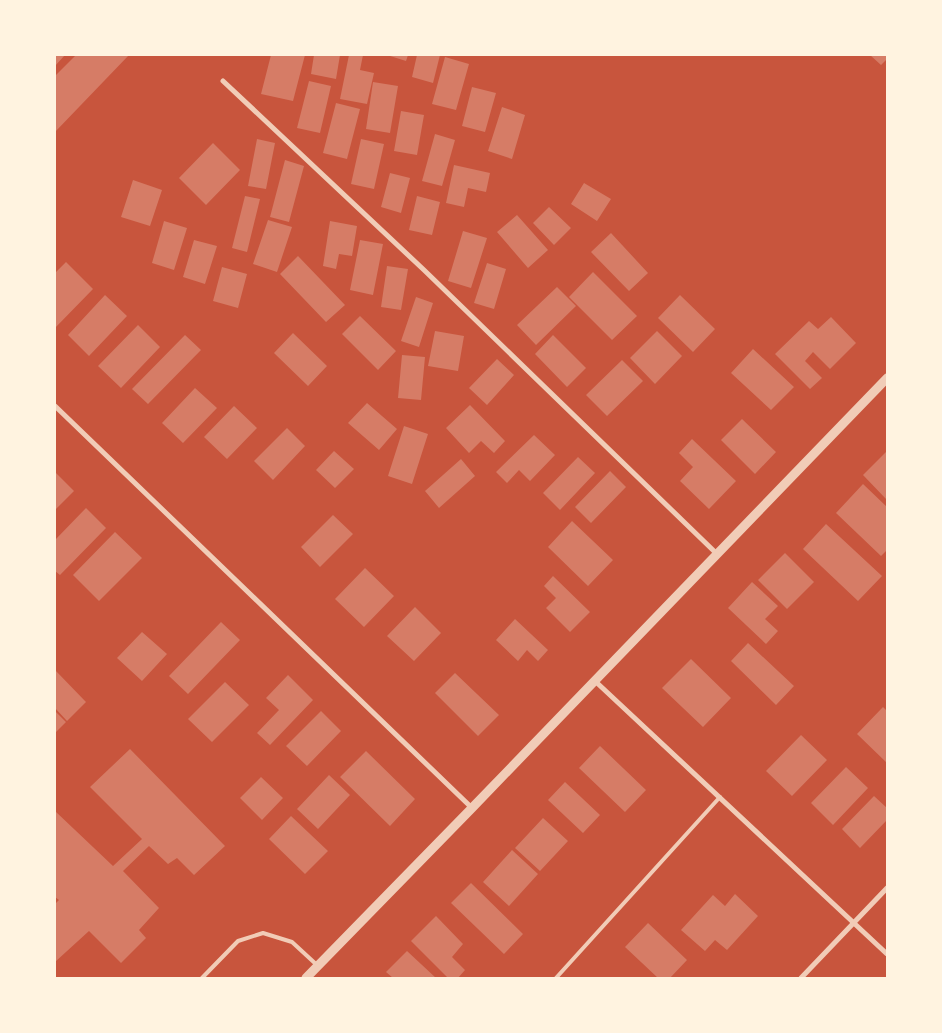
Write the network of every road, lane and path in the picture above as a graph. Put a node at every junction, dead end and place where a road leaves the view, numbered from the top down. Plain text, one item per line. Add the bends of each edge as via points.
1 (223, 81) dead end
2 (887, 378) edge
3 (55, 406) edge
4 (717, 554) junction
5 (595, 681) junction
6 (720, 797) junction
7 (472, 808) junction
8 (887, 888) edge
9 (854, 922) junction
10 (887, 954) edge
11 (318, 966) junction
12 (202, 978) edge
13 (306, 978) edge
14 (556, 978) edge
15 (801, 978) edge

1 - 4 street
2 - 4 street
3 - 7 street
4 - 5 street
5 - 6 street
5 - 7 street
6 - 9 street
6 - 14 lane
7 - 11 street
8 - 9 street
9 - 10 street
9 - 15 street
11 - 12 lane via 292,942 263,933 238,941
11 - 13 street

